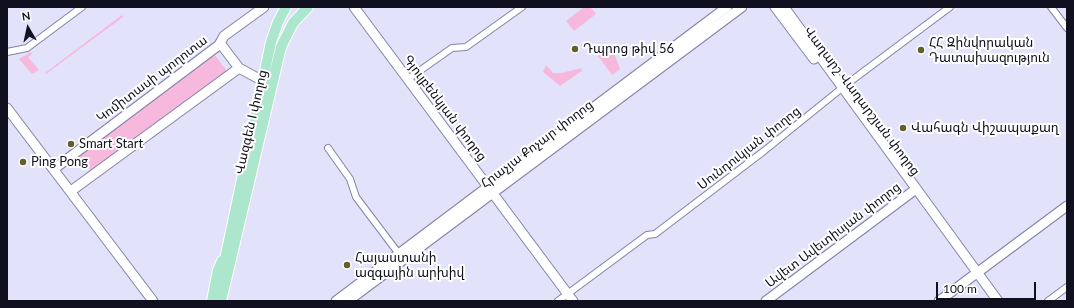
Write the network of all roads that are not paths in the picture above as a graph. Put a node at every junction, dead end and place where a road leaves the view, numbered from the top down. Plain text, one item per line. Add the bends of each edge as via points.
1 (82, 7) edge
2 (264, 7) edge
3 (286, 7) edge
4 (308, 7) edge
5 (354, 7) edge
6 (522, 7) edge
7 (727, 7) edge
8 (742, 7) edge
9 (775, 7) edge
10 (784, 7) edge
11 (950, 7) edge
12 (1051, 7) edge
13 (1067, 28) edge
14 (220, 43) junction
15 (7, 52) edge
16 (239, 68) junction
17 (408, 79) junction
18 (263, 81) junction
19 (840, 90) junction
20 (7, 108) edge
21 (328, 148) dead end
22 (54, 169) junction
23 (916, 189) junction
24 (491, 190) junction
25 (71, 191) junction
26 (1067, 206) edge
27 (230, 251) junction
28 (399, 254) junction
29 (977, 272) junction
30 (225, 273) junction
31 (1067, 287) edge
32 (571, 297) edge
33 (153, 301) edge
34 (212, 301) edge
35 (217, 301) edge
36 (222, 301) edge
37 (227, 301) edge
38 (336, 301) edge
39 (348, 301) edge
40 (558, 301) edge
41 (766, 301) edge
42 (939, 301) edge
43 (998, 301) edge
44 (1048, 301) edge

1 - 15 street via 22,50
2 - 14 street, Կոմիտասի պողոտա via 224,36
3 - 18 main road, Վազգեն I փողոց via 278,22
4 - 27 main road, Վազգեն I փողոց via 289,30 281,47
5 - 17 street, Գյուլբենկյան փողոց
6 - 17 street via 466,47 452,48
7 - 24 street, Հրաչյա Քոչար փողոց
8 - 24 street, Հրաչյա Քոչար փողոց
9 - 19 street, Վաղարշ Վաղարշյան փողոց
10 - 19 street, Վաղարշ Վաղարշյան փողոց
11 - 19 street, Սունդուկյան փողոց
12 - 13 street
14 - 16 street
14 - 22 street, Կոմիտասի պողոտա
16 - 18 street
16 - 25 street
17 - 24 street, Գյուլբենկյան փողոց
18 - 27 main road, Վազգեն I փողոց
19 - 23 street, Վաղարշ Վաղարշյան փողոց via 904,182
19 - 32 street, Սունդուկյան փողոց via 655,234 647,235
20 - 22 street
21 - 28 street via 350,179 356,197
22 - 25 street
23 - 29 street, Վաղարշ Վաղարշյան փողոց
23 - 41 street, Ավետ Ավետիսյան փողոց
24 - 28 street, Հրաչյա Քոչար փողոց
24 - 32 street, Գյուլբենկյան փողոց
24 - 39 street, Հրաչյա Քոչար փողոց
25 - 33 street
26 - 29 street
27 - 30 main road, Վազգեն I փողոց
27 - 34 main road, Վազգեն I փողոց via 218,270
27 - 37 main road, Վազգեն I փողոց via 233,272
28 - 38 street, Հրաչյա Քոչար փողոց
29 - 42 street
29 - 43 street, Վաղարշ Վաղարշյան փողոց
30 - 35 main road, Վազգեն I փողոց
30 - 36 main road, Վազգեն I փողոց
31 - 44 street
32 - 40 street, Սունդուկյան փողոց

